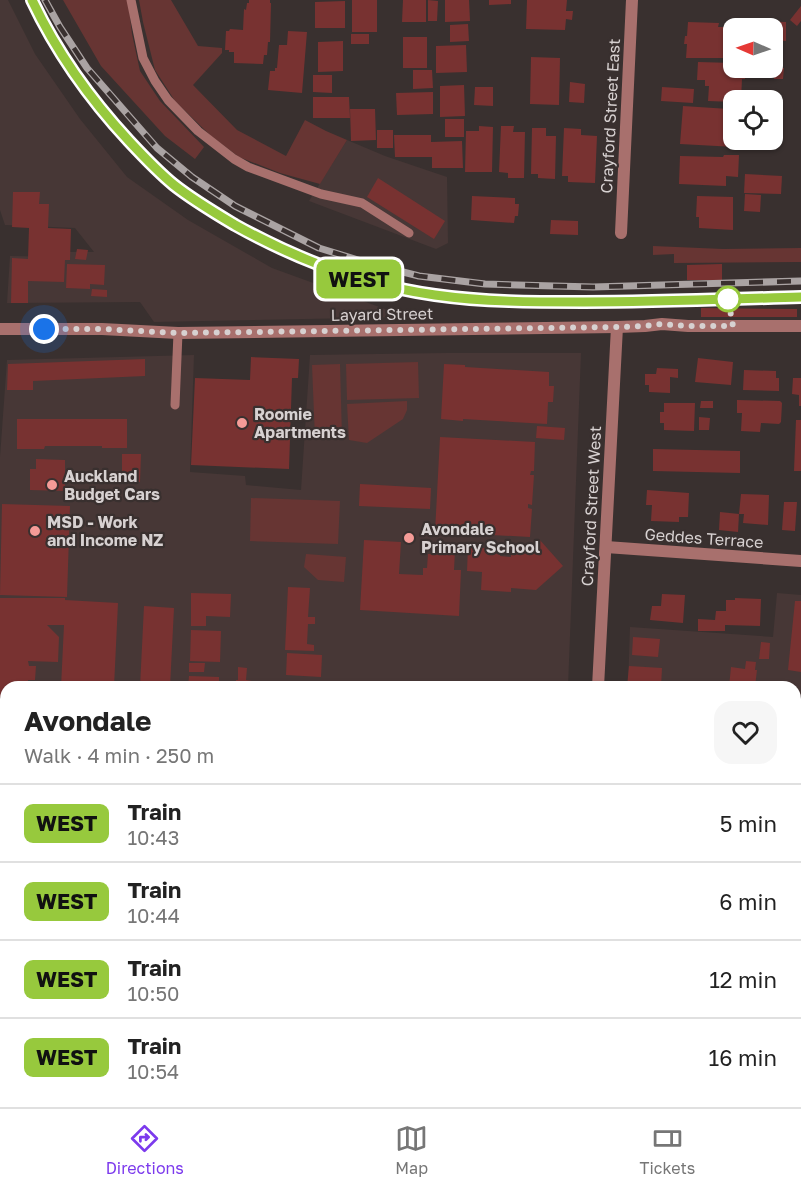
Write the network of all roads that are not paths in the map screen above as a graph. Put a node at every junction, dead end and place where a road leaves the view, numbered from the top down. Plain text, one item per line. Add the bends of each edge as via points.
1 (131, 0) edge
2 (632, 0) edge
3 (410, 233) dead end
4 (621, 233) dead end
5 (801, 326) edge
6 (617, 327) junction
7 (0, 329) edge
8 (178, 333) junction
9 (175, 405) dead end
10 (606, 548) junction
11 (801, 561) edge
12 (598, 681) edge

1 - 3 lane via 143,58 168,100 198,131 248,167 321,194 362,203
2 - 4 street, Crayford Street East
5 - 6 street, Layard Street
6 - 8 street, Layard Street
6 - 10 street, Crayford Street West
7 - 8 street, Layard Street
8 - 9 lane
10 - 11 street, Geddes Terrace
10 - 12 street, Crayford Street West

